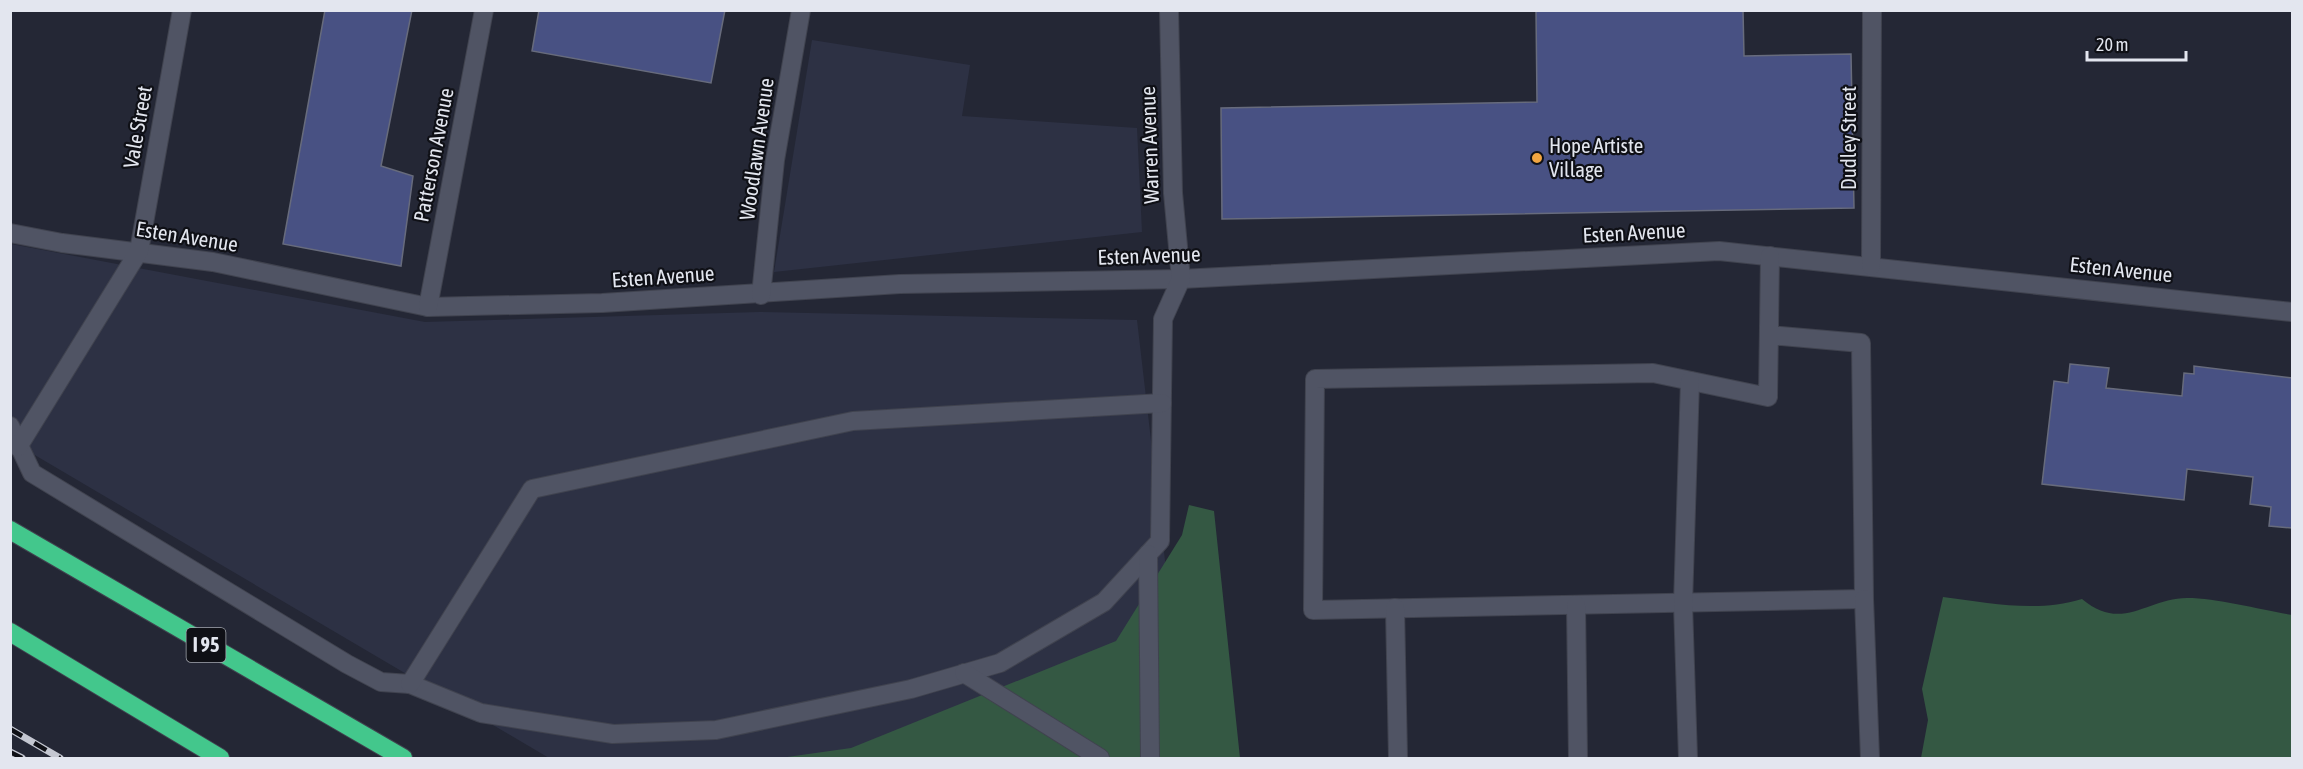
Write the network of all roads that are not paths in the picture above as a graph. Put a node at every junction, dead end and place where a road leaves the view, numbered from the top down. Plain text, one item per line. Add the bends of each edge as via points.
1 (182, 10) edge
2 (484, 10) edge
3 (801, 10) edge
4 (1169, 10) edge
5 (1872, 10) edge
6 (10, 233) edge
7 (139, 251) junction
8 (1770, 256) junction
9 (1872, 266) junction
10 (1181, 279) junction
11 (761, 295) junction
12 (428, 307) junction
13 (2292, 312) edge
14 (1769, 335) junction
15 (1689, 381) junction
16 (1162, 403) junction
17 (10, 426) edge
18 (18, 447) junction
19 (10, 530) edge
20 (1148, 554) junction
21 (1864, 599) junction
22 (1576, 604) junction
23 (1683, 604) junction
24 (1395, 608) junction
25 (10, 632) edge
26 (964, 673) junction
27 (410, 684) junction
28 (220, 759) edge
29 (404, 759) edge
30 (1100, 759) edge
31 (1150, 759) edge
32 (1398, 759) edge
33 (1578, 759) edge
34 (1688, 759) edge
35 (1870, 759) edge

1 - 7 street, Vale Street
2 - 12 street, Patterson Avenue
3 - 11 street, Woodlawn Avenue via 775,160
4 - 10 street, Warren Avenue via 1173,193
5 - 9 street, Dudley Street
6 - 7 street, Esten Avenue
7 - 12 street, Esten Avenue via 213,262
7 - 18 street
8 - 9 street, Esten Avenue
8 - 10 street, Esten Avenue via 1719,251
8 - 14 street
9 - 13 street, Esten Avenue
10 - 11 street, Esten Avenue via 900,284
10 - 16 street via 1163,319
11 - 12 street, Esten Avenue
14 - 15 street via 1768,397
14 - 21 street via 1861,343
15 - 23 street
15 - 24 street via 1653,374 1315,379 1313,609
16 - 20 street via 1160,541
16 - 27 street via 853,421 532,489
17 - 18 street
18 - 27 street via 32,473 128,533 346,664 381,682
19 - 29 highway, I 95
20 - 26 street via 1104,602 1000,663
20 - 31 street
21 - 23 street
21 - 35 street
22 - 23 street
22 - 24 street
22 - 33 street
23 - 34 street
24 - 32 street
25 - 28 highway
26 - 27 street via 911,689 716,730 613,734 481,713
26 - 30 street

